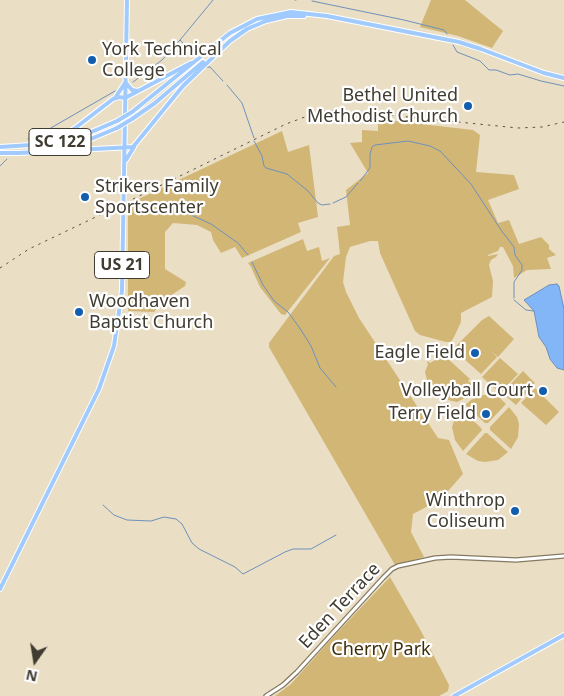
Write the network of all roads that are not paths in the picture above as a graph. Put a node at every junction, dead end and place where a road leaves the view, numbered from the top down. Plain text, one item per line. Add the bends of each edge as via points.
1 (127, 0) edge
2 (318, 14) junction
3 (231, 40) junction
4 (203, 55) junction
5 (564, 78) edge
6 (126, 81) junction
7 (141, 90) junction
8 (126, 98) junction
9 (113, 100) junction
10 (135, 146) junction
11 (0, 147) edge
12 (124, 147) junction
13 (114, 149) junction
14 (0, 153) edge
15 (18, 153) junction
16 (124, 162) junction
17 (564, 556) edge
18 (0, 589) edge
19 (564, 635) edge
20 (266, 696) edge
21 (454, 696) edge

1 - 6 main road, US 21
2 - 3 main road, SC 122 via 273,19 253,26
2 - 4 main road, SC 122 via 291,12 257,19
2 - 5 main road, SC 122 via 459,42 544,74
3 - 10 main road via 183,86
3 - 15 main road, SC 122, bridge via 155,103 117,128 74,144
4 - 7 main road
4 - 11 main road, SC 122, bridge via 132,112 89,134 33,147
6 - 7 main road via 132,90
6 - 8 main road, US 21
6 - 9 main road
7 - 8 main road
8 - 9 main road
8 - 12 main road, US 21
9 - 11 main road via 57,138 31,145
10 - 12 main road
10 - 16 main road
12 - 13 main road
12 - 16 main road, US 21
13 - 15 main road
13 - 16 main road
14 - 15 main road, SC 122
16 - 18 main road, US 21 via 122,291 112,352 99,389
17 - 20 street, Eden Terrace via 516,560 451,557 398,566 297,672
19 - 21 main road

